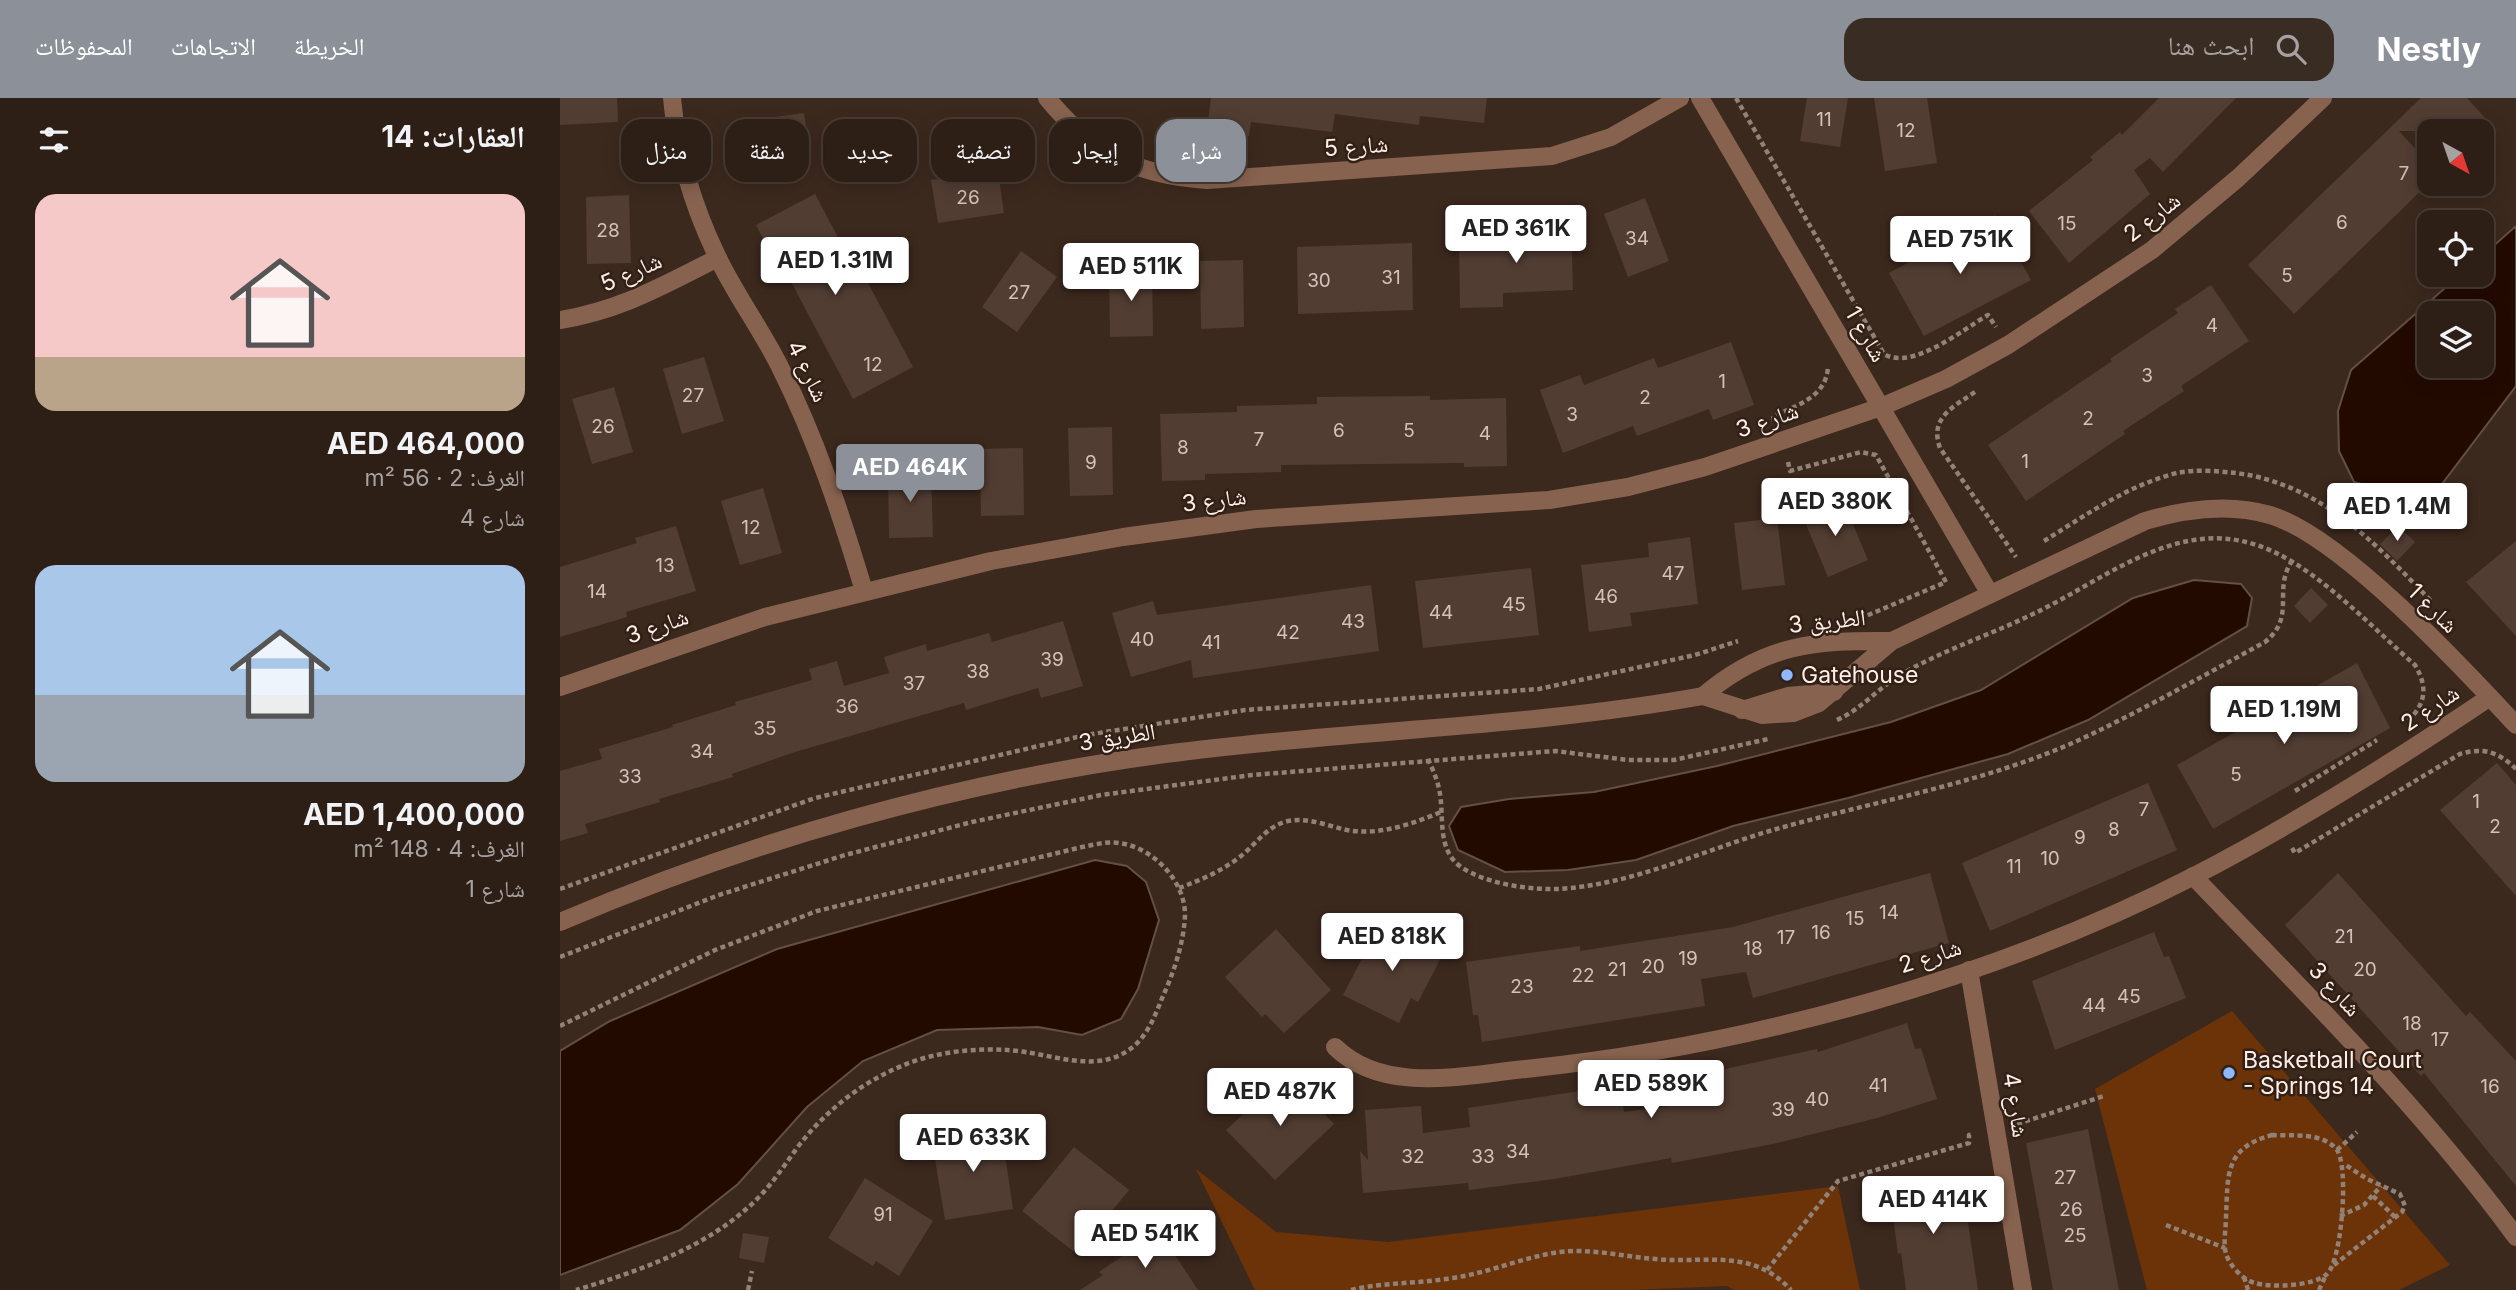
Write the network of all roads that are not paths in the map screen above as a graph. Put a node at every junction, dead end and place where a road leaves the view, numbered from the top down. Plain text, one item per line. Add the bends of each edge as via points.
1 (672, 98) edge
2 (1047, 98) edge
3 (1680, 98) edge
4 (1700, 98) edge
5 (2323, 98) edge
6 (718, 258) junction
7 (560, 320) edge
8 (1881, 407) junction
9 (864, 592) junction
10 (1990, 594) junction
11 (1892, 641) junction
12 (560, 687) edge
13 (1703, 696) junction
14 (2490, 697) junction
15 (2516, 725) edge
16 (2193, 876) junction
17 (560, 922) edge
18 (1969, 970) junction
19 (1335, 1047) dead end
20 (2516, 1237) edge
21 (2024, 1290) edge

1 - 6 street, شارع 4 via 684,169
2 - 3 street, شارع 5 via 1085,139 1112,157 1142,170 1207,180 1552,156 1611,137
4 - 8 street, شارع 1
5 - 8 street, شارع 2 via 2152,250 2008,345
6 - 7 street, شارع 5 via 598,314
6 - 9 street, شارع 4 via 802,414 840,512
8 - 9 street, شارع 3 via 1693,470 1628,486 1549,500 1256,519 990,561
8 - 10 street, شارع 1
9 - 12 street, شارع 3 via 686,642
10 - 11 street
10 - 14 street, شارع 1 via 2165,515 2208,508 2272,516 2340,557
11 - 13 street, 3 الطريق via 1855,640 1780,650 1752,660
11 - 13 street, 3 الطريق via 1835,692 1793,713 1762,715
13 - 17 street, 3 الطريق via 1546,720 1163,754 1014,780 787,839 659,882
14 - 15 street, شارع 1
14 - 16 street, شارع 2 via 2281,829
16 - 18 street, شارع 2
16 - 20 street, شارع 3 via 2401,1099
18 - 19 street, شارع 2 via 1758,1030 1557,1066 1402,1079 1364,1069
18 - 21 street, شارع 4

